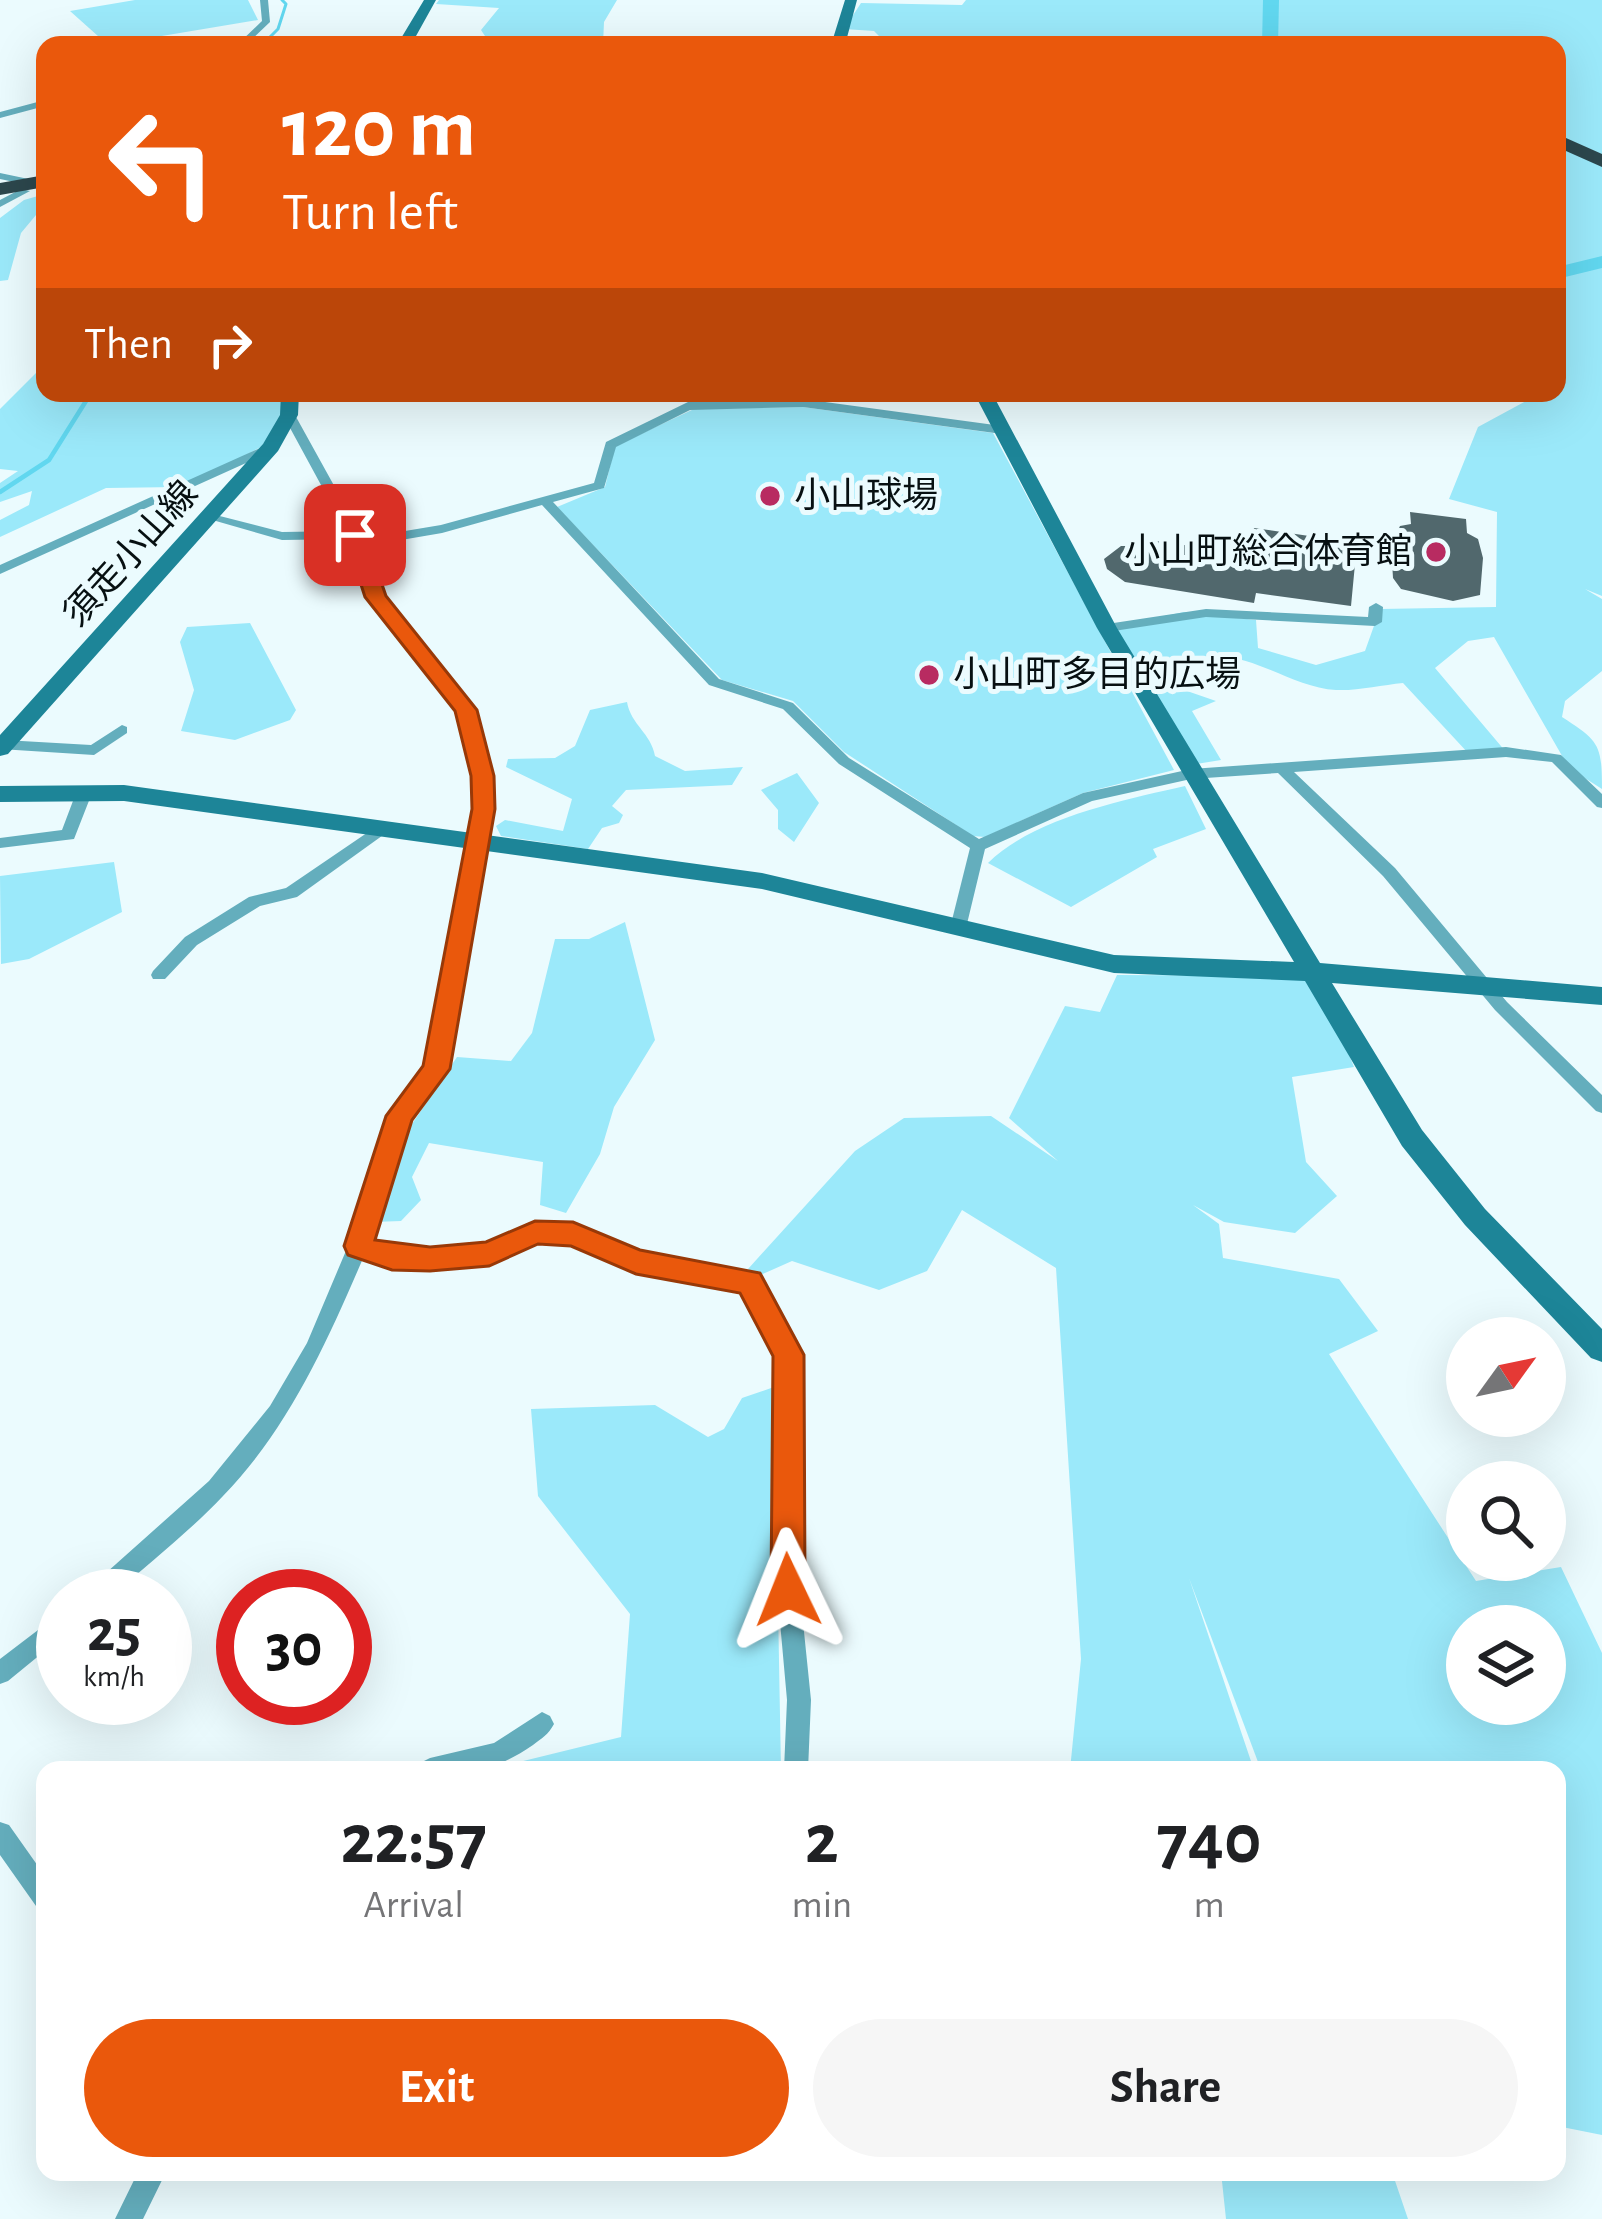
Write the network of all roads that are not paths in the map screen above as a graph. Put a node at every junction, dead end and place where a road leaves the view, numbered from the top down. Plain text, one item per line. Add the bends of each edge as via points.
1 (264, 0) edge
2 (430, 0) edge
3 (836, 0) edge
4 (851, 0) edge
5 (251, 36) edge
6 (409, 36) edge
7 (841, 36) edge
8 (36, 106) edge
9 (0, 116) edge
10 (1566, 141) edge
11 (1602, 158) edge
12 (0, 176) edge
13 (36, 185) edge
14 (36, 186) edge
15 (36, 187) edge
16 (0, 192) edge
17 (0, 204) edge
18 (988, 402) edge
19 (290, 404) edge
20 (1002, 430) junction
21 (271, 447) junction
22 (547, 502) junction
23 (208, 517) junction
24 (357, 539) junction
25 (0, 570) edge
26 (1376, 607) dead end
27 (1107, 628) junction
28 (122, 730) dead end
29 (2, 747) edge
30 (1284, 771) junction
31 (1191, 774) junction
32 (84, 793) junction
33 (0, 794) edge
34 (1602, 803) edge
35 (380, 829) junction
36 (0, 842) edge
37 (481, 842) junction
38 (978, 845) junction
39 (958, 928) junction
40 (1315, 972) junction
41 (159, 975) dead end
42 (1484, 985) junction
43 (1602, 996) edge
44 (1602, 1106) edge
45 (358, 1246) junction
46 (1602, 1349) edge
47 (126, 1569) edge
48 (36, 1644) edge
49 (0, 1673) edge
50 (542, 1724) dead end
51 (469, 1761) edge
52 (796, 1761) edge
53 (0, 1834) edge
54 (36, 1884) edge
55 (148, 2181) edge
56 (129, 2219) edge

1 - 5 street via 266,22
2 - 6 street
3 - 4 street
4 - 7 street
8 - 9 street
10 - 11 highway
12 - 13 street
14 - 16 highway
15 - 17 street
18 - 20 street
19 - 21 street, 須走小山線
19 - 24 street
20 - 22 street via 803,404 688,406 610,445 600,485
20 - 27 street
21 - 23 street, 須走小山線
21 - 25 street
22 - 24 street
22 - 38 street via 714,682 788,706 844,761
23 - 24 street via 282,536
23 - 29 street, 須走小山線
24 - 37 street via 376,597 466,710 482,776
26 - 27 street via 1376,622 1206,613
27 - 31 street
28 - 29 street via 94,750
30 - 31 street
30 - 34 street via 1506,752 1556,758
30 - 42 street via 1390,872
31 - 38 street via 1088,797
31 - 40 street
32 - 33 street
32 - 35 street
32 - 36 street via 68,835
35 - 37 street
35 - 41 street via 291,892 255,901 191,941
37 - 39 street via 795,886
37 - 45 street via 436,1069 399,1116
38 - 39 street
39 - 40 street via 1114,964
40 - 42 street
40 - 46 street via 1412,1138 1474,1217
42 - 43 street
42 - 44 street
45 - 47 street via 277,1412 217,1488
45 - 52 street via 430,1259 489,1253 535,1232 573,1234 636,1262 749,1282 788,1355 784,1544 799,1700
48 - 49 street
50 - 51 street via 500,1754
53 - 54 street
55 - 56 street

